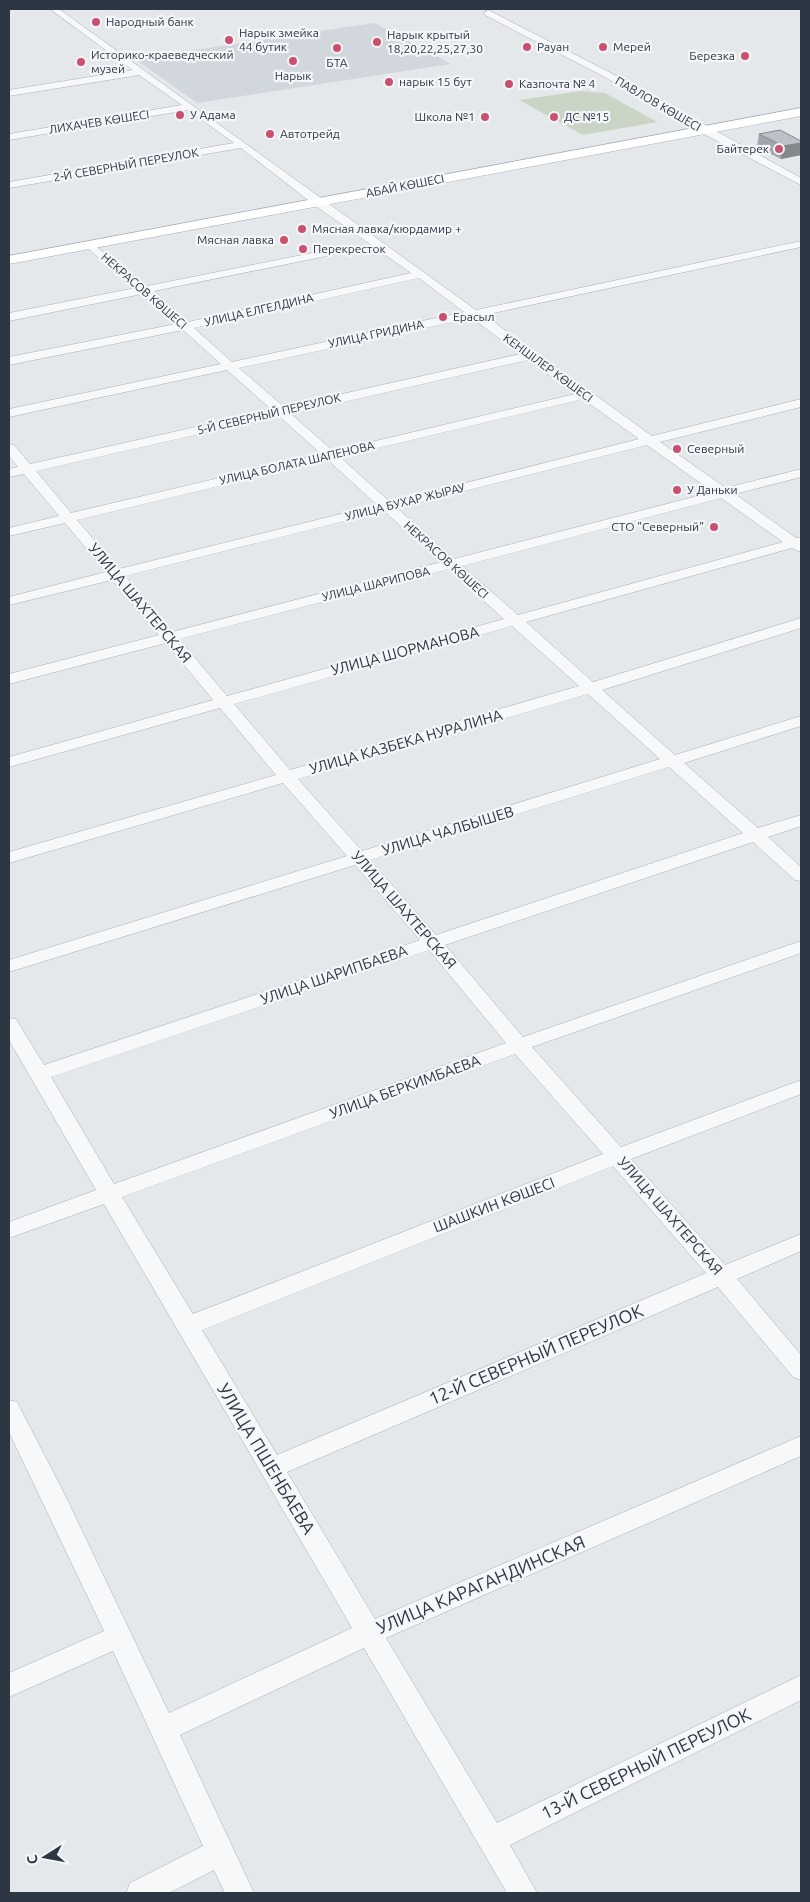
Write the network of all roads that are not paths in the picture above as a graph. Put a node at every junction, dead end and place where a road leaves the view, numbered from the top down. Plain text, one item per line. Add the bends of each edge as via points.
1 (54, 9) edge
2 (488, 12) dead end
3 (140, 72) junction
4 (9, 93) edge
5 (190, 107) junction
6 (801, 112) edge
7 (704, 130) junction
8 (9, 137) edge
9 (243, 145) junction
10 (801, 182) edge
11 (9, 186) edge
12 (317, 202) junction
13 (801, 244) edge
14 (90, 245) junction
15 (327, 253) dead end
16 (9, 260) edge
17 (421, 274) junction
18 (145, 290) junction
19 (474, 313) junction
20 (9, 317) edge
21 (185, 326) junction
22 (530, 356) junction
23 (9, 361) edge
24 (229, 366) junction
25 (585, 395) junction
26 (801, 403) edge
27 (281, 412) junction
28 (9, 413) edge
29 (650, 441) junction
30 (9, 448) edge
31 (330, 456) junction
32 (17, 471) edge
33 (801, 473) edge
34 (722, 493) junction
35 (387, 507) junction
36 (69, 517) junction
37 (9, 532) edge
38 (799, 544) edge
39 (452, 565) junction
40 (116, 575) junction
41 (9, 601) edge
42 (515, 621) junction
43 (801, 623) edge
44 (170, 638) junction
45 (9, 679) edge
46 (590, 688) junction
47 (224, 701) junction
48 (801, 721) edge
49 (672, 761) junction
50 (9, 762) edge
51 (287, 777) junction
52 (801, 820) edge
53 (756, 836) junction
54 (9, 858) edge
55 (360, 859) junction
56 (801, 876) edge
57 (432, 942) junction
58 (801, 947) edge
59 (9, 966) edge
60 (9, 1024) edge
61 (519, 1045) junction
62 (39, 1074) junction
63 (801, 1087) edge
64 (618, 1156) junction
65 (110, 1195) junction
66 (9, 1230) edge
67 (801, 1242) edge
68 (722, 1276) junction
69 (187, 1326) junction
70 (801, 1371) edge
71 (12, 1425) edge
72 (801, 1446) edge
73 (271, 1468) junction
74 (369, 1633) junction
75 (119, 1636) junction
76 (9, 1684) edge
77 (801, 1687) edge
78 (164, 1729) junction
79 (491, 1840) junction
80 (220, 1852) junction
81 (140, 1893) edge
82 (240, 1893) edge
83 (523, 1893) edge

1 - 3 street, КЕНШІЛЕР КӨШЕСІ
2 - 7 street, ПАВЛОВ КӨШЕСІ
3 - 4 street
3 - 5 street, КЕНШІЛЕР КӨШЕСІ
5 - 8 street, ЛИХАЧЕВ КӨШЕСІ
5 - 9 street, КЕНШІЛЕР КӨШЕСІ
6 - 7 main road, АБАЙ КӨШЕСІ
7 - 10 street, ПАВЛОВ КӨШЕСІ
7 - 12 main road, АБАЙ КӨШЕСІ
9 - 11 street, 2-Й СЕВЕРНЫЙ ПЕРЕУЛОК
9 - 12 street, КЕНШІЛЕР КӨШЕСІ
12 - 14 main road, АБАЙ КӨШЕСІ
12 - 17 street, КЕНШІЛЕР КӨШЕСІ
13 - 19 street, УЛИЦА ГРИДИНА
14 - 16 main road, АБАЙ КӨШЕСІ
14 - 18 street, НЕКРАСОВ КӨШЕСІ
15 - 18 street
17 - 19 street, КЕНШІЛЕР КӨШЕСІ
17 - 21 street, УЛИЦА ЕЛГЕЛДИНА
18 - 20 street
18 - 21 street, НЕКРАСОВ КӨШЕСІ
19 - 22 street, КЕНШІЛЕР КӨШЕСІ
19 - 24 street, УЛИЦА ГРИДИНА
21 - 23 street, УЛИЦА ЕЛГЕЛДИНА
21 - 24 street, НЕКРАСОВ КӨШЕСІ
22 - 25 street, КЕНШІЛЕР КӨШЕСІ
22 - 27 street, 5-Й СЕВЕРНЫЙ ПЕРЕУЛОК
24 - 27 street, НЕКРАСОВ КӨШЕСІ
24 - 28 street, УЛИЦА ГРИДИНА
25 - 29 street, КЕНШІЛЕР КӨШЕСІ
25 - 31 street, УЛИЦА БОЛАТА ШАПЕНОВА
26 - 29 street, УЛИЦА БУХАР ЖЫРАУ
27 - 31 street, НЕКРАСОВ КӨШЕСІ
27 - 32 street, 5-Й СЕВЕРНЫЙ ПЕРЕУЛОК
29 - 34 street, КЕНШІЛЕР КӨШЕСІ
29 - 35 street, УЛИЦА БУХАР ЖЫРАУ
30 - 32 street, УЛИЦА ШАХТЕРСКАЯ
31 - 35 street, НЕКРАСОВ КӨШЕСІ
31 - 36 street, УЛИЦА БОЛАТА ШАПЕНОВА
32 - 36 street, УЛИЦА ШАХТЕРСКАЯ
33 - 34 street, УЛИЦА ШАРИПОВА
34 - 38 street, КЕНШІЛЕР КӨШЕСІ
34 - 39 street, УЛИЦА ШАРИПОВА
35 - 39 street, НЕКРАСОВ КӨШЕСІ
35 - 40 street, УЛИЦА БУХАР ЖЫРАУ
36 - 37 street, УЛИЦА БОЛАТА ШАПЕНОВА
36 - 40 street, УЛИЦА ШАХТЕРСКАЯ
38 - 42 street, УЛИЦА ШОРМАНОВА
39 - 42 street, НЕКРАСОВ КӨШЕСІ
39 - 44 street, УЛИЦА ШАРИПОВА
40 - 41 street, УЛИЦА БУХАР ЖЫРАУ
40 - 44 street, УЛИЦА ШАХТЕРСКАЯ
42 - 46 street, НЕКРАСОВ КӨШЕСІ
42 - 47 street, УЛИЦА ШОРМАНОВА
43 - 46 street, УЛИЦА КАЗБЕКА НУРАЛИНА
44 - 45 street, УЛИЦА ШАРИПОВА
44 - 47 street, УЛИЦА ШАХТЕРСКАЯ
46 - 49 street, НЕКРАСОВ КӨШЕСІ
46 - 51 street, УЛИЦА КАЗБЕКА НУРАЛИНА
47 - 50 street, УЛИЦА ШОРМАНОВА
47 - 51 street, УЛИЦА ШАХТЕРСКАЯ
48 - 49 street, УЛИЦА ЧАЛБЫШЕВ
49 - 53 street, НЕКРАСОВ КӨШЕСІ
49 - 55 street, УЛИЦА ЧАЛБЫШЕВ
51 - 54 street, УЛИЦА КАЗБЕКА НУРАЛИНА
51 - 55 street, УЛИЦА ШАХТЕРСКАЯ
52 - 53 street, УЛИЦА ШАРИПБАЕВА
53 - 56 street, НЕКРАСОВ КӨШЕСІ
53 - 57 street, УЛИЦА ШАРИПБАЕВА
55 - 57 street, УЛИЦА ШАХТЕРСКАЯ
55 - 59 street, УЛИЦА ЧАЛБЫШЕВ
57 - 61 street, УЛИЦА ШАХТЕРСКАЯ
57 - 62 street, УЛИЦА ШАРИПБАЕВА
58 - 61 street, УЛИЦА БЕРКИМБАЕВА
60 - 62 street, УЛИЦА ПШЕНБАЕВА
61 - 64 street, УЛИЦА ШАХТЕРСКАЯ
61 - 65 street, УЛИЦА БЕРКИМБАЕВА
62 - 65 street, УЛИЦА ПШЕНБАЕВА
63 - 64 street, ШАШКИН КӨШЕСІ
64 - 68 street, УЛИЦА ШАХТЕРСКАЯ
64 - 69 street, ШАШКИН КӨШЕСІ
65 - 66 street, УЛИЦА БЕРКИМБАЕВА
65 - 69 street, УЛИЦА ПШЕНБАЕВА
67 - 68 street, 12-Й СЕВЕРНЫЙ ПЕРЕУЛОК
68 - 70 street, УЛИЦА ШАХТЕРСКАЯ
68 - 73 street, 12-Й СЕВЕРНЫЙ ПЕРЕУЛОК
69 - 73 street, УЛИЦА ПШЕНБАЕВА
71 - 75 street via 52,1493
72 - 74 street, УЛИЦА КАРАГАНДИНСКАЯ
73 - 74 street, УЛИЦА ПШЕНБАЕВА
74 - 78 street, УЛИЦА КАРАГАНДИНСКАЯ
74 - 79 street, УЛИЦА ПШЕНБАЕВА
75 - 76 street
75 - 78 street
77 - 79 street, 13-Й СЕВЕРНЫЙ ПЕРЕУЛОК
78 - 80 street
79 - 83 street, УЛИЦА ПШЕНБАЕВА
80 - 81 street
80 - 82 street

